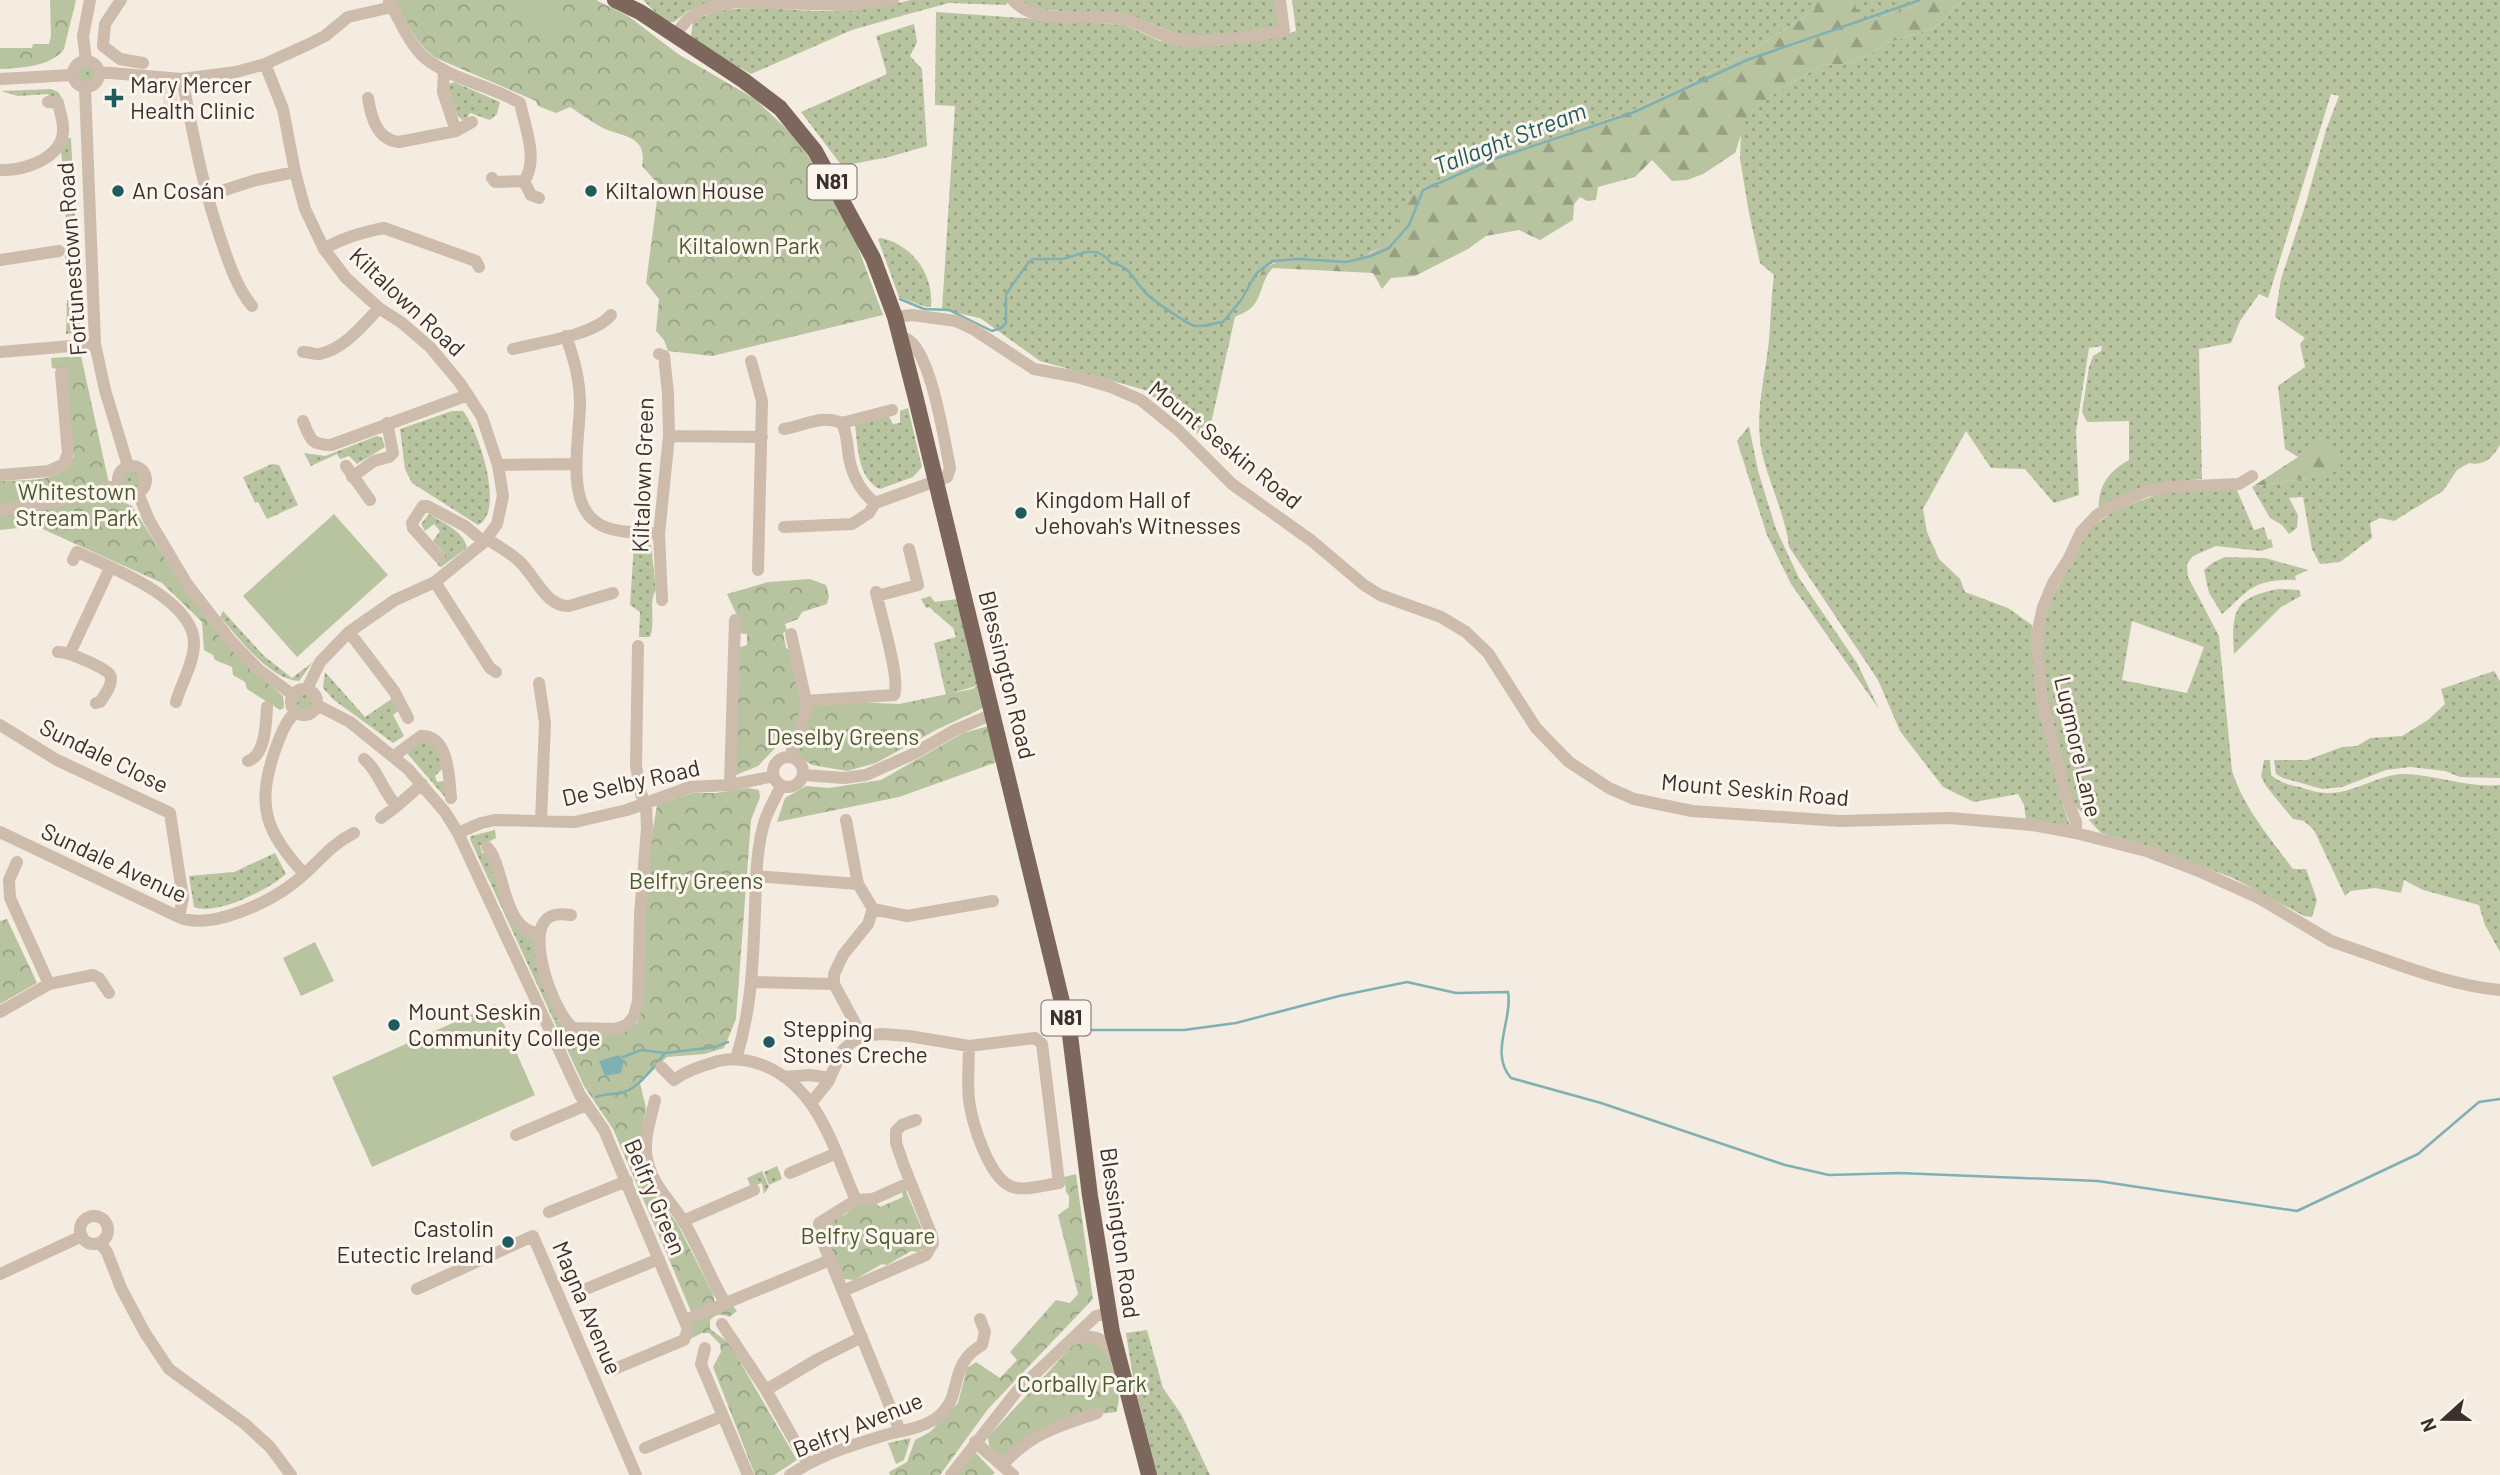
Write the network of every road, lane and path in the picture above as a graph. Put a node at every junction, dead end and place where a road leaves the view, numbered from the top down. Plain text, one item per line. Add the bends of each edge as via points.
1 (90, 0) edge
2 (118, 0) edge
3 (615, 0) edge
4 (893, 0) edge
5 (1013, 0) edge
6 (1280, 0) edge
7 (389, 3) edge
8 (674, 36) junction
9 (86, 61) junction
10 (143, 63) dead end
11 (265, 64) junction
12 (444, 70) junction
13 (99, 72) junction
14 (72, 75) junction
15 (0, 79) edge
16 (182, 79) junction
17 (85, 88) junction
18 (368, 98) dead end
19 (48, 102) dead end
20 (472, 122) dead end
21 (456, 131) junction
22 (0, 170) edge
23 (295, 173) junction
24 (492, 178) dead end
25 (524, 181) junction
26 (206, 196) junction
27 (539, 198) dead end
28 (324, 250) junction
29 (59, 251) dead end
30 (0, 260) edge
31 (479, 267) dead end
32 (252, 306) dead end
33 (379, 308) junction
34 (611, 315) dead end
35 (895, 317) junction
36 (566, 336) junction
37 (95, 344) junction
38 (513, 349) dead end
39 (0, 352) edge
40 (303, 352) dead end
41 (659, 354) dead end
42 (751, 361) dead end
43 (65, 373) dead end
44 (468, 394) junction
45 (892, 410) dead end
46 (303, 421) dead end
47 (387, 423) junction
48 (842, 423) junction
49 (784, 429) dead end
50 (669, 436) junction
51 (762, 437) junction
52 (576, 464) junction
53 (498, 465) junction
54 (128, 466) junction
55 (0, 475) edge
56 (2252, 476) dead end
57 (935, 481) junction
58 (119, 485) junction
59 (138, 493) junction
60 (370, 500) dead end
61 (875, 503) junction
62 (0, 510) edge
63 (784, 527) dead end
64 (434, 529) dead end
65 (659, 534) junction
66 (423, 539) junction
67 (486, 540) junction
68 (909, 549) dead end
69 (439, 557) dead end
70 (73, 560) dead end
71 (110, 568) junction
72 (758, 570) dead end
73 (435, 582) junction
74 (187, 584) junction
75 (613, 593) dead end
76 (662, 600) dead end
77 (167, 601) junction
78 (735, 620) dead end
79 (349, 632) junction
80 (791, 634) dead end
81 (638, 646) dead end
82 (496, 672) dead end
83 (539, 683) dead end
84 (307, 689) junction
85 (293, 695) junction
86 (806, 701) junction
87 (176, 702) dead end
88 (96, 703) dead end
89 (317, 705) junction
90 (267, 707) dead end
91 (296, 712) junction
92 (993, 714) junction
93 (408, 718) dead end
94 (0, 725) edge
95 (394, 756) junction
96 (790, 757) junction
97 (364, 759) dead end
98 (272, 760) junction
99 (804, 775) junction
100 (777, 781) junction
101 (422, 784) junction
102 (730, 785) junction
103 (451, 797) dead end
104 (646, 804) junction
105 (397, 807) junction
106 (381, 818) dead end
107 (846, 820) dead end
108 (541, 821) junction
109 (0, 832) edge
110 (354, 833) dead end
111 (457, 833) junction
112 (2076, 833) junction
113 (487, 847) dead end
114 (17, 862) dead end
115 (304, 874) junction
116 (756, 876) junction
117 (858, 884) junction
118 (993, 901) dead end
119 (873, 909) junction
120 (570, 915) dead end
121 (179, 917) junction
122 (539, 933) junction
123 (752, 982) junction
124 (50, 984) junction
125 (834, 984) junction
126 (2500, 990) edge
127 (109, 993) dead end
128 (0, 1012) edge
129 (862, 1036) junction
130 (969, 1046) junction
131 (736, 1059) junction
132 (661, 1067) dead end
133 (784, 1077) junction
134 (830, 1078) junction
135 (583, 1100) junction
136 (655, 1100) dead end
137 (811, 1103) junction
138 (916, 1120) dead end
139 (516, 1135) dead end
140 (837, 1153) junction
141 (790, 1173) dead end
142 (626, 1181) junction
143 (909, 1182) junction
144 (754, 1190) dead end
145 (856, 1200) junction
146 (549, 1212) dead end
147 (683, 1221) junction
148 (82, 1236) junction
149 (100, 1243) junction
150 (659, 1259) junction
151 (830, 1260) junction
152 (0, 1274) edge
153 (417, 1289) dead end
154 (581, 1291) dead end
155 (843, 1291) junction
156 (725, 1303) junction
157 (1109, 1312) junction
158 (980, 1319) dead end
159 (685, 1320) junction
160 (722, 1324) dead end
161 (862, 1337) junction
162 (1072, 1339) junction
163 (705, 1348) dead end
164 (612, 1370) dead end
165 (1121, 1370) junction
166 (766, 1390) junction
167 (1097, 1413) dead end
168 (723, 1416) junction
169 (900, 1431) junction
170 (975, 1442) junction
171 (645, 1448) dead end
172 (807, 1463) junction
173 (1003, 1464) junction
174 (291, 1475) edge
175 (636, 1475) edge
176 (748, 1475) edge
177 (790, 1475) edge
178 (951, 1475) edge
179 (1013, 1475) edge
180 (1149, 1475) edge

1 - 9 street via 83,36
2 - 10 street via 105,24 103,46 120,59
3 - 8 main road, Blessington Road / N81
4 - 8 street via 850,5 736,2 701,10
5 - 6 street via 1022,10 1126,20 1187,41 1284,32
7 - 11 street via 348,18 325,36
7 - 12 street via 423,57
8 - 35 main road, Blessington Road / N81 via 780,108 816,151 873,258
9 - 13 street
9 - 14 street via 76,65
11 - 16 street
11 - 23 street, Kiltalown Road via 283,109
12 - 21 street via 443,92
12 - 25 street via 520,103 531,155
13 - 16 street
13 - 17 street via 96,83
14 - 15 street
14 - 17 street
16 - 26 street
17 - 37 street, Fortunestown Road
18 - 21 street via 376,126 392,141
19 - 22 street via 58,103 63,121 59,145 30,165
20 - 21 street
23 - 26 street
23 - 28 street, Kiltalown Road
24 - 25 street via 495,182
25 - 27 street via 531,195
26 - 32 street via 226,256
28 - 31 street via 336,242 384,229 476,261
28 - 33 street, Kiltalown Road
29 - 30 street
33 - 40 street via 342,342 319,355
33 - 44 street, Kiltalown Road via 430,347
34 - 36 street via 602,324
35 - 57 main road, Blessington Road / N81
35 - 112 street, Mount Seskin Road via 956,321 1034,369 1100,384 1141,400 1178,429 1232,484 1364,585 1466,632 1488,653 1536,728 1569,762 1634,799 1692,811 1840,821 1950,818
36 - 38 street
36 - 52 street via 577,367 580,403
37 - 39 street
37 - 54 street, Fortunestown Road
41 - 50 street, Kiltalown Green via 664,356
42 - 51 street via 762,401
43 - 55 street via 61,373 68,453 64,464 49,471
44 - 47 street
44 - 53 street, Kiltalown Road via 482,417
45 - 48 street
46 - 47 street via 310,439 319,445 331,445
47 - 60 street via 393,453 349,471
48 - 49 street via 819,420
48 - 61 street via 850,463 866,496
50 - 51 street
50 - 65 street, Kiltalown Green
51 - 72 street
52 - 53 street
52 - 65 street via 583,509 596,523
53 - 67 street, Kiltalown Road via 503,496 497,524
54 - 58 street via 118,476
54 - 59 street, Fortunestown Road via 138,466 147,477
56 - 112 street, Lugmore Lane via 2239,484 2147,491 2115,504 2081,532 2053,583 2038,629 2042,701
57 - 61 street
57 - 92 main road, Blessington Road / N81
58 - 59 street via 125,492
58 - 62 street via 52,503
59 - 74 street, Fortunestown Road
61 - 63 street via 852,524
64 - 66 street
65 - 76 street, Kiltalown Green
66 - 67 street via 412,523 427,506
66 - 69 street
67 - 73 street, Kiltalown Road
67 - 75 street via 519,561 561,607
68 - 86 street via 918,585 876,594 894,674 894,695
70 - 71 street via 77,552
71 - 77 street
71 - 88 street via 64,653 110,675 105,695
73 - 79 street, Kiltalown Road via 395,600
73 - 82 street
74 - 77 street
74 - 85 street, Fortunestown Road via 230,640
77 - 87 street via 193,633 194,644
78 - 102 street
79 - 84 street, Kiltalown Road via 320,662
79 - 93 street via 394,691
80 - 86 street
81 - 104 street via 636,766
83 - 108 street via 545,723
84 - 85 street
84 - 89 street via 316,696
85 - 91 street
86 - 96 street
89 - 91 street via 307,715
89 - 95 street via 350,722
90 - 98 street via 267,726 252,759
91 - 98 street via 282,732
92 - 99 street via 866,775
92 - 157 main road, Blessington Road / N81 via 1070,1035
94 - 121 street, Sundale Close via 57,760 170,813 183,898
95 - 101 street
95 - 103 street via 421,736 435,740 447,765
96 - 99 street via 799,761
96 - 100 street via 774,766
97 - 105 street
98 - 115 street via 264,786 266,808 280,845
99 - 100 street via 795,786
100 - 102 street, De Selby Road
100 - 116 street via 765,819
101 - 105 street
101 - 111 street
102 - 104 street, De Selby Road via 690,787
104 - 108 street, De Selby Road via 575,822
104 - 122 street via 638,1002 628,1025 572,1028 565,1022 544,978
105 - 106 street
107 - 117 street
108 - 111 street, De Selby Road via 495,820
109 - 121 street, Sundale Avenue
110 - 115 street, Sundale Avenue via 328,849
111 - 135 street
112 - 126 street, Mount Seskin Road via 2146,851 2201,872 2345,946 2441,978
113 - 122 street via 511,909 526,928
114 - 124 street via 9,880 10,898
115 - 121 street, Sundale Avenue via 273,896 224,916 198,922
116 - 117 street
116 - 123 street
117 - 119 street
118 - 119 street via 907,916
119 - 125 street via 868,924 844,954
120 - 122 street via 545,920
123 - 125 street
123 - 131 street
124 - 127 street via 93,975
124 - 128 street
125 - 129 street
129 - 130 street via 909,1036
129 - 134 street via 842,1051
130 - 130 street via 1035,1038 1042,1044 1059,1183 1012,1187 998,1177 987,1158 969,1100
131 - 132 street via 684,1072 674,1080
131 - 133 street via 757,1063
133 - 134 street
133 - 137 street
134 - 137 street
135 - 139 street
135 - 142 street, Belfry Green via 604,1130
136 - 147 street via 647,1159 664,1198
137 - 140 street
138 - 143 street via 896,1131
140 - 141 street
140 - 145 street
142 - 146 street
142 - 150 street, Belfry Green
143 - 145 street via 873,1199
143 - 155 street via 932,1236 931,1249
144 - 147 street
145 - 151 street via 819,1223
147 - 156 street
148 - 149 street
148 - 149 street via 80,1227 85,1219 99,1216 108,1227
148 - 152 street
149 - 174 street via 145,1333 169,1369 245,1424
150 - 154 street
150 - 159 street, Belfry Green
151 - 155 street
151 - 156 street
153 - 175 street, Magna Avenue via 533,1236
155 - 161 street
156 - 159 street
157 - 162 street via 1096,1316
157 - 165 main road, Blessington Road / N81
158 - 169 street, Belfry Avenue via 985,1332 982,1346 962,1363 947,1407 922,1426
159 - 164 street via 684,1340
160 - 166 street
161 - 166 street
161 - 169 street
162 - 165 street via 1100,1338
162 - 170 street via 1017,1391
163 - 168 street via 701,1364
165 - 180 main road, Blessington Road / N81
166 - 172 street
167 - 173 street via 1032,1438
168 - 171 street
168 - 176 street
169 - 172 street, Belfry Avenue
170 - 173 street
170 - 178 street
172 - 177 street, Belfry Avenue
173 - 179 street

